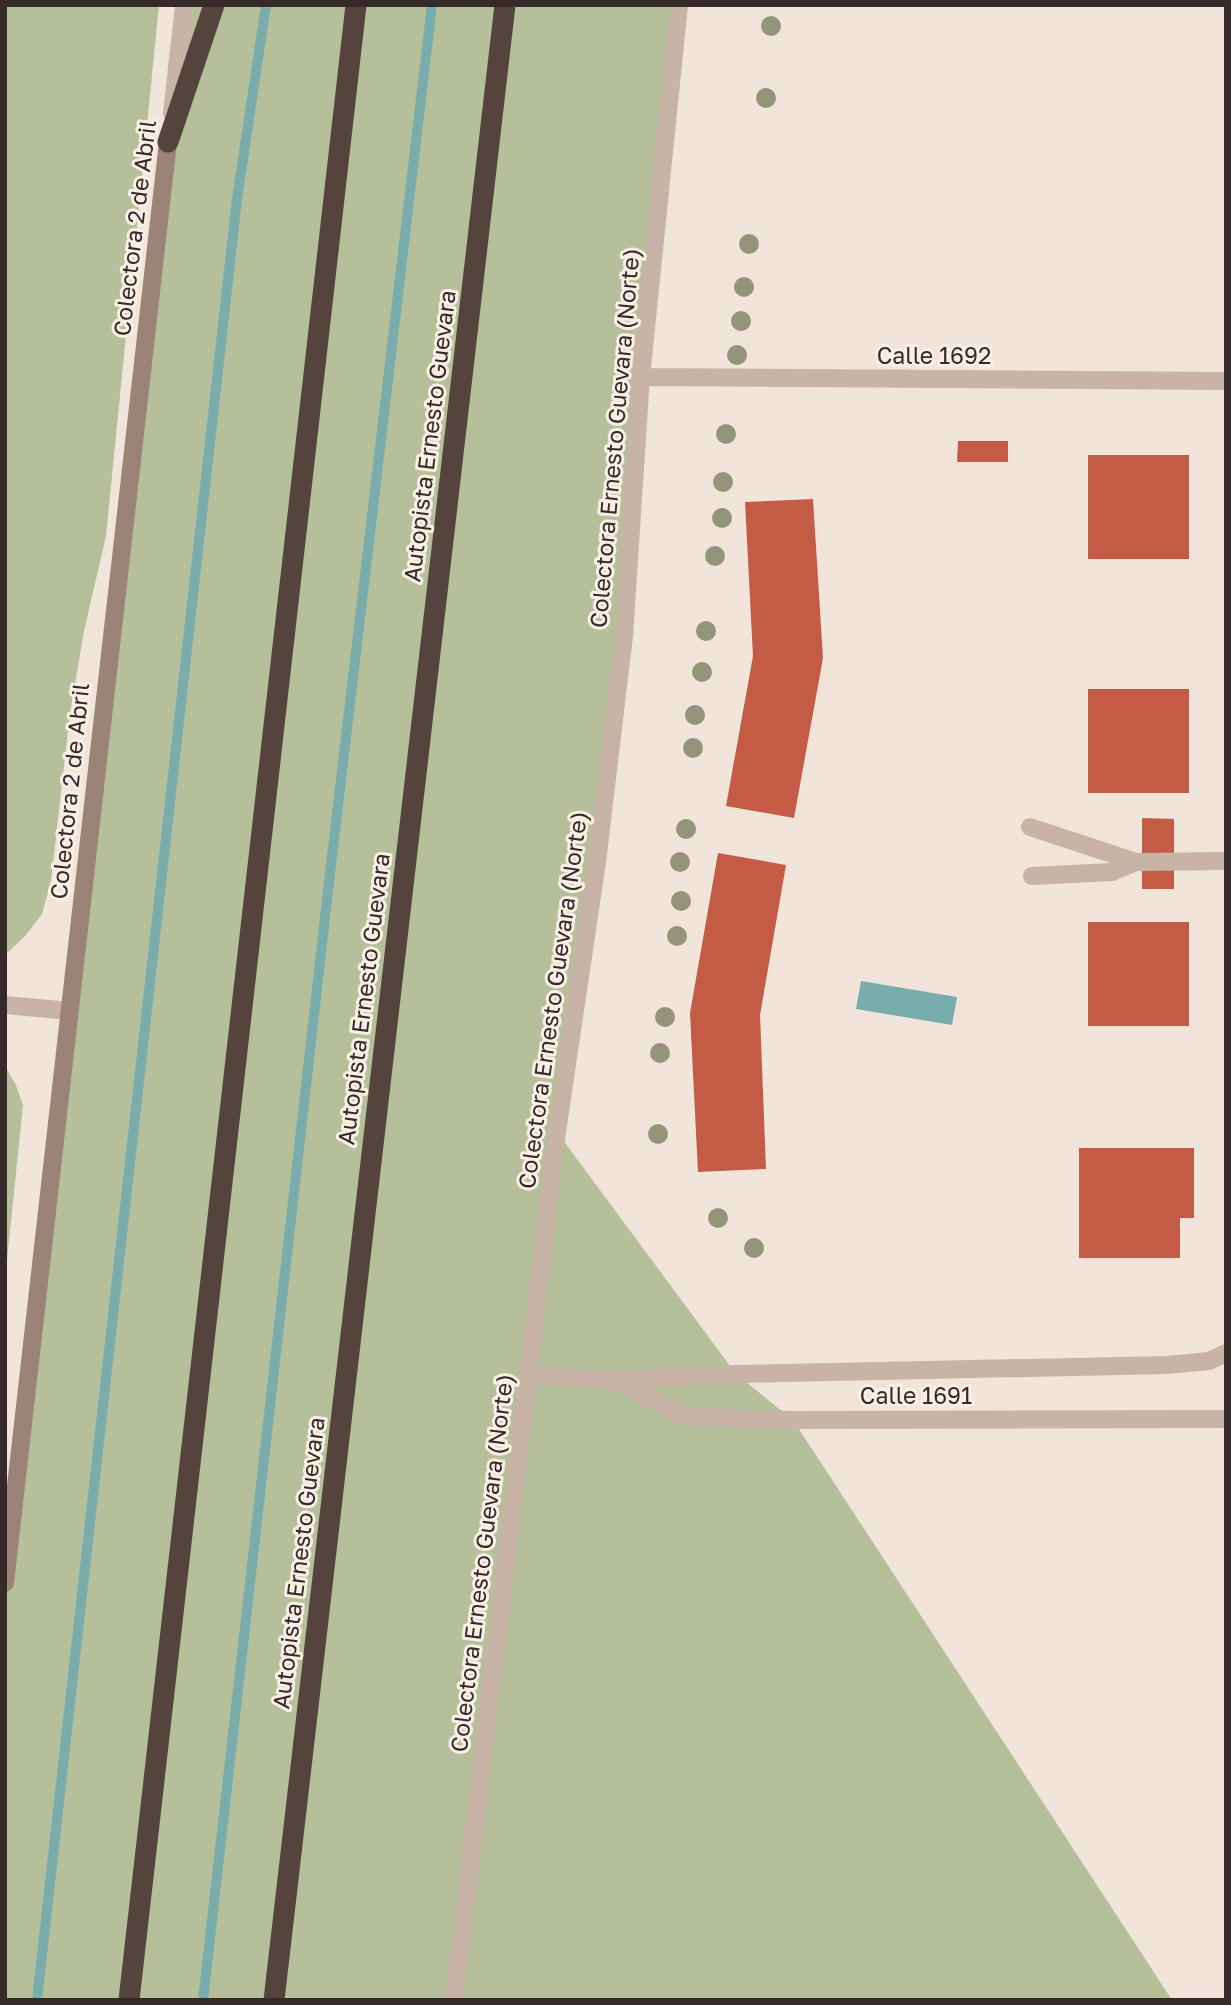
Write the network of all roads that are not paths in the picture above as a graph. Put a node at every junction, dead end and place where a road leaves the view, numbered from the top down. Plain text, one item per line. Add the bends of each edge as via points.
1 (184, 5) edge
2 (214, 5) edge
3 (356, 5) edge
4 (505, 5) edge
5 (679, 5) edge
6 (169, 142) junction
7 (641, 377) junction
8 (1226, 381) edge
9 (1030, 827) dead end
10 (1136, 862) junction
11 (1226, 862) edge
12 (1032, 876) dead end
13 (5, 1005) edge
14 (70, 1011) junction
15 (1226, 1353) edge
16 (528, 1376) junction
17 (615, 1380) junction
18 (1226, 1419) edge
19 (5, 1583) edge
20 (129, 2000) edge
21 (274, 2000) edge
22 (454, 2000) edge

1 - 6 street, Colectora 2 de Abril
2 - 6 highway
3 - 20 highway
4 - 21 highway, Autopista Ernesto Guevara
5 - 7 street, Colectora Ernesto Guevara (Norte)
6 - 14 main road, Colectora 2 de Abril
7 - 8 street, Calle 1692
7 - 16 street, Colectora Ernesto Guevara (Norte) via 624,636
9 - 10 street
10 - 11 street
10 - 12 street via 1112,872
13 - 14 street
14 - 19 main road, Colectora 2 de Abril
15 - 17 street, Calle 1691 via 1209,1361 1167,1365
16 - 17 street, Calle 1691
16 - 22 street, Colectora Ernesto Guevara (Norte)
17 - 18 street, Calle 1691 via 687,1417

